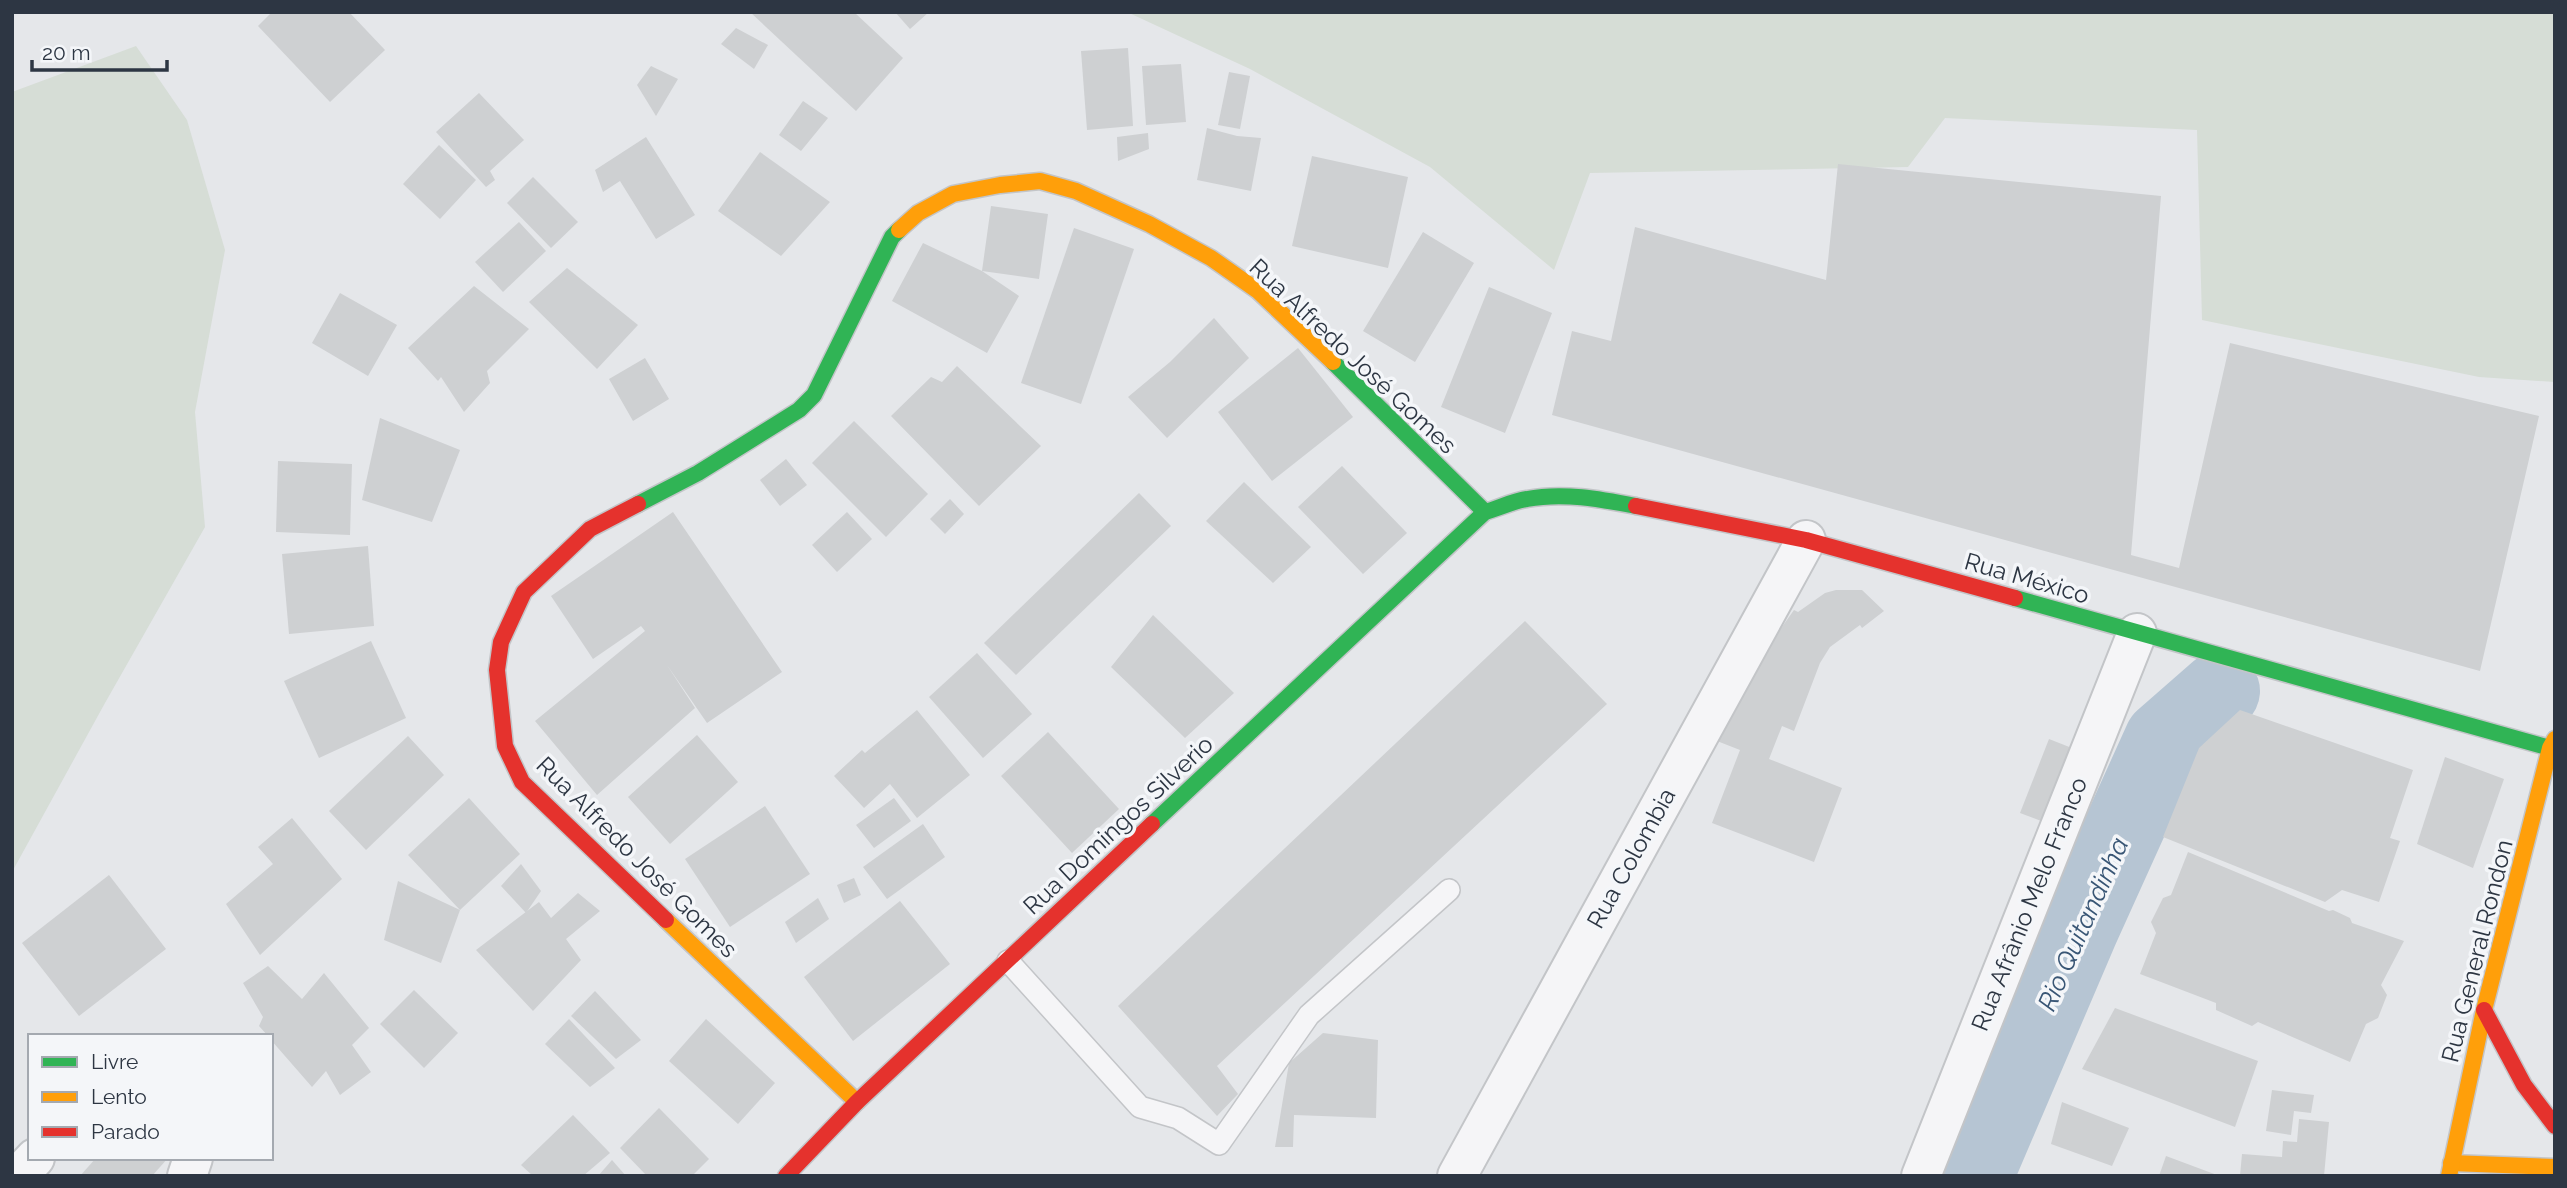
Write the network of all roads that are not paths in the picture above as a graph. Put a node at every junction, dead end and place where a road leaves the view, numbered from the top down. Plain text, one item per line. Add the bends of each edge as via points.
1 (1485, 512) junction
2 (1806, 540) junction
3 (2137, 632) junction
4 (2552, 743) edge
5 (1449, 890) dead end
6 (1008, 961) junction
7 (2484, 1010) junction
8 (857, 1102) junction
9 (2555, 1126) edge
10 (33, 1160) edge
11 (2555, 1167) edge
12 (2450, 1169) edge
13 (18, 1176) edge
14 (786, 1176) edge
15 (1457, 1176) edge
16 (1921, 1176) edge

1 - 2 street, Rua México via 1526,499 1560,496 1603,500
1 - 6 street, Rua Domingos Silverio
1 - 8 street, Rua Alfredo José Gomes via 1258,291 1211,258 1076,191 1040,181 953,194 918,212 891,237 814,395 790,416 698,473 590,528 524,592 501,642 497,670 505,746 522,782
2 - 3 street, Rua México
2 - 15 street, Rua Colombia
3 - 4 street, Rua México
3 - 16 street, Rua Afrânio Melo Franco
4 - 7 street, Rua General Rondon
5 - 6 lane via 1308,1015 1219,1144 1178,1118 1140,1107
6 - 8 street, Rua Domingos Silverio
7 - 9 street via 2511,1067
7 - 12 street, Rua General Rondon
8 - 14 street, Rua Domingos Silverio
10 - 13 street
11 - 12 street

